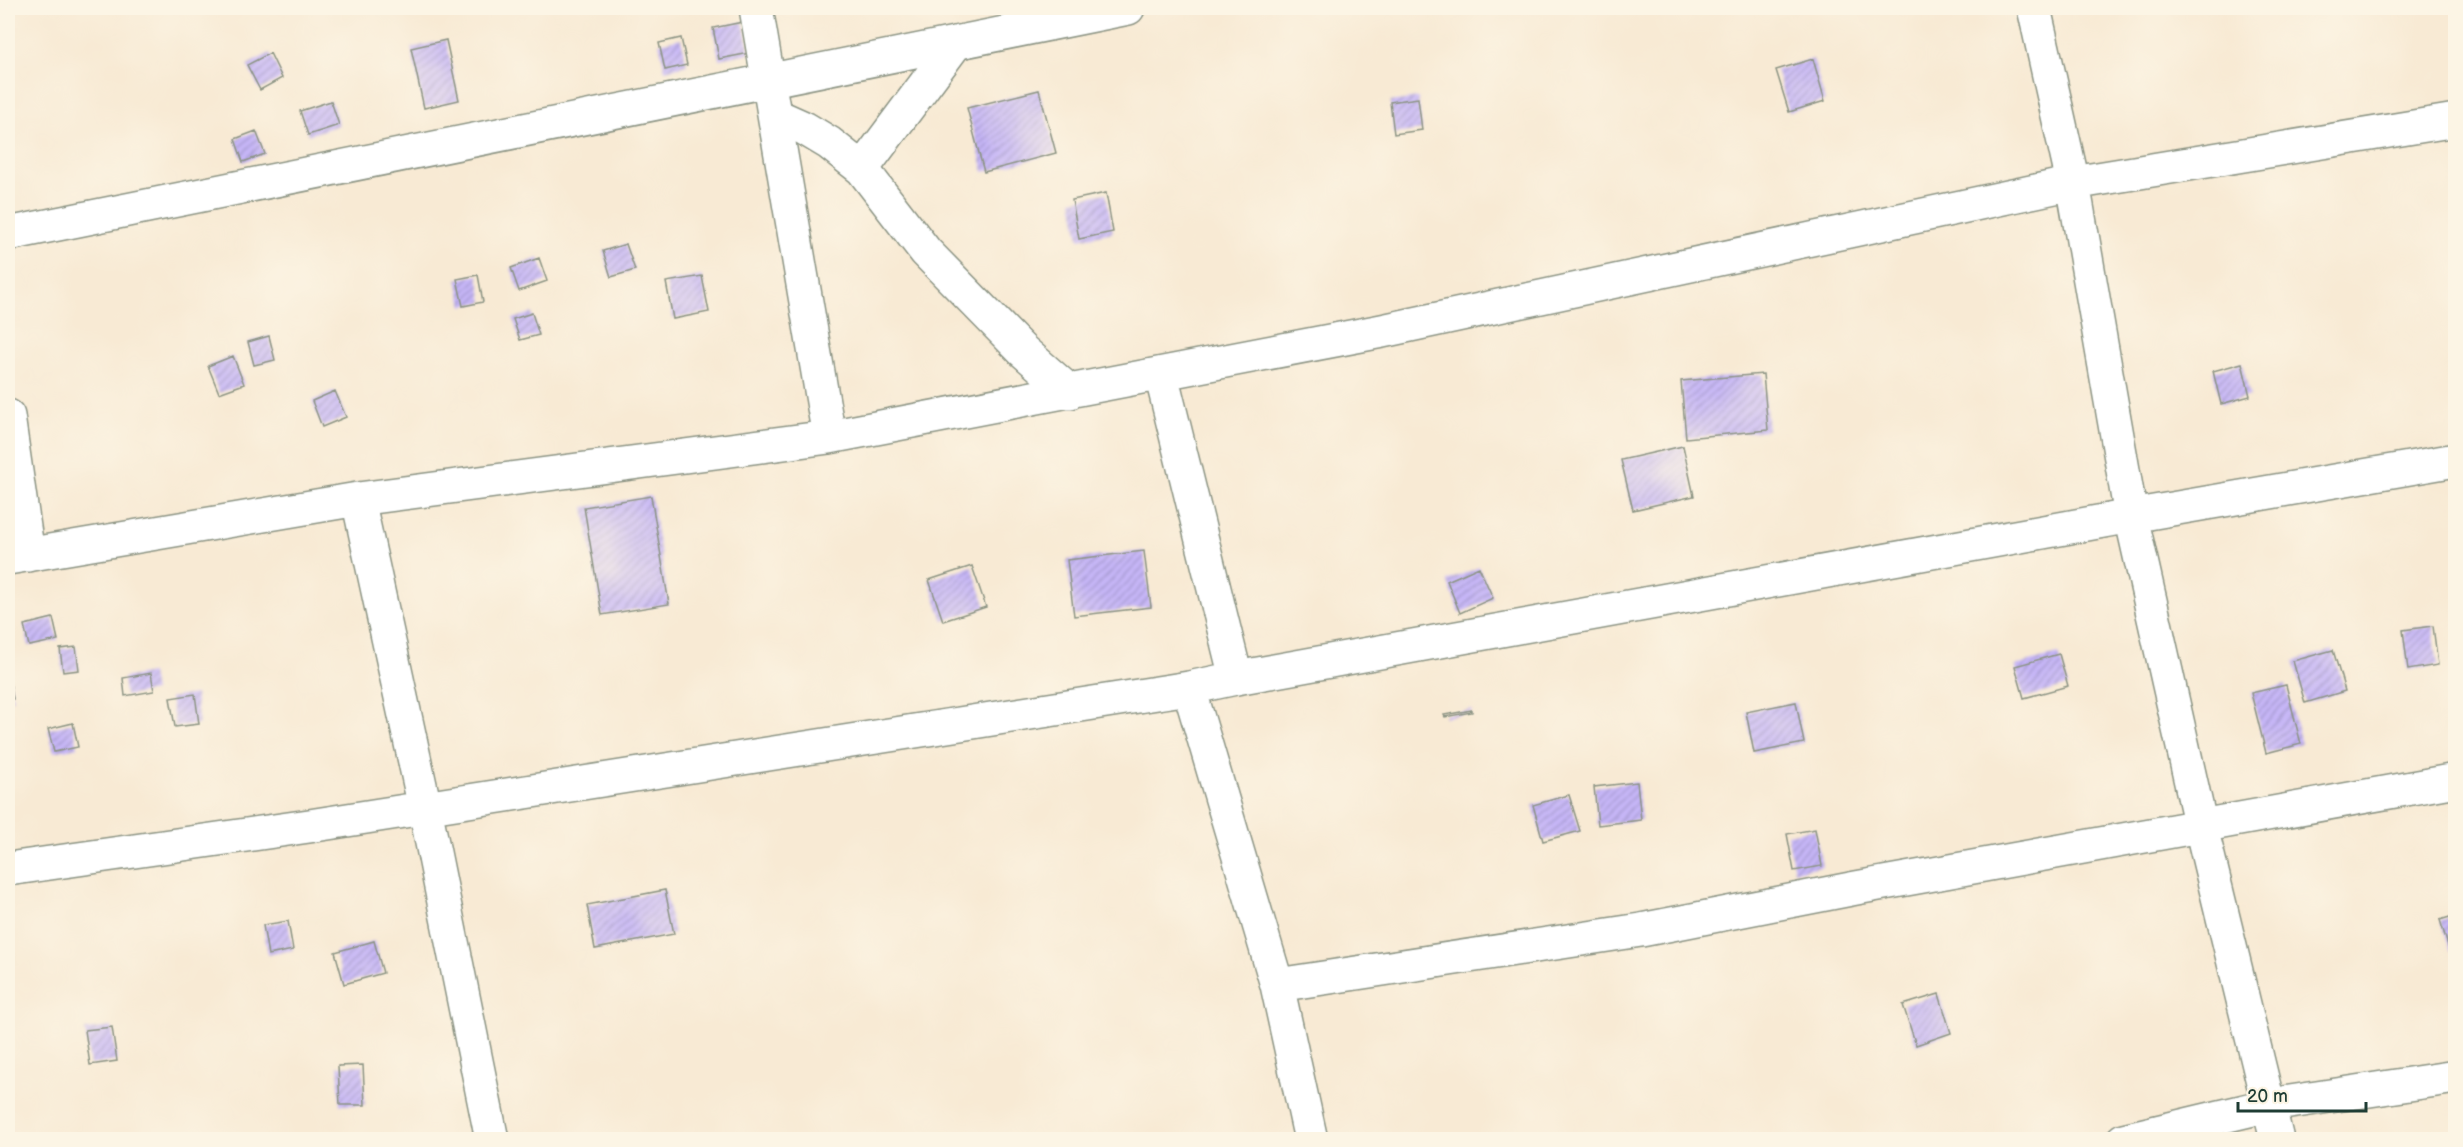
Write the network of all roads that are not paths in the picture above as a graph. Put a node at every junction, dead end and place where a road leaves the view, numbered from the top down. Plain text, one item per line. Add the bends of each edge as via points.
1 (756, 8) edge
2 (1128, 8) edge
3 (2034, 8) edge
4 (956, 43) junction
5 (768, 82) junction
6 (774, 115) junction
7 (2456, 120) edge
8 (862, 169) junction
9 (2073, 183) junction
10 (8, 234) edge
11 (1161, 374) junction
12 (1070, 392) junction
13 (8, 416) edge
14 (829, 436) junction
15 (2456, 460) edge
16 (358, 499) junction
17 (2131, 516) junction
18 (18, 556) edge
19 (1236, 678) junction
20 (1189, 688) junction
21 (2456, 780) edge
22 (425, 808) junction
23 (2201, 827) junction
24 (8, 869) edge
25 (1277, 985) junction
26 (2456, 1077) edge
27 (2270, 1105) junction
28 (483, 1138) edge
29 (1311, 1140) edge
30 (2123, 1140) edge
31 (2277, 1140) edge

1 - 5 street
2 - 4 street
3 - 9 street
4 - 5 street
4 - 8 street
5 - 6 street
5 - 10 street
6 - 8 street via 829,143
6 - 14 street
7 - 9 street
8 - 12 street via 926,252 1022,350
9 - 11 street via 1382,331
9 - 17 street
11 - 12 street
11 - 19 street
12 - 14 street
13 - 18 street
14 - 16 street
15 - 17 street
16 - 18 street
16 - 22 street
17 - 19 street
17 - 23 street
19 - 20 street
20 - 22 street
20 - 25 street
21 - 23 street
22 - 24 street
22 - 28 street
23 - 25 street via 1630,932
23 - 27 street
25 - 29 street
26 - 27 street
27 - 30 street
27 - 31 street

